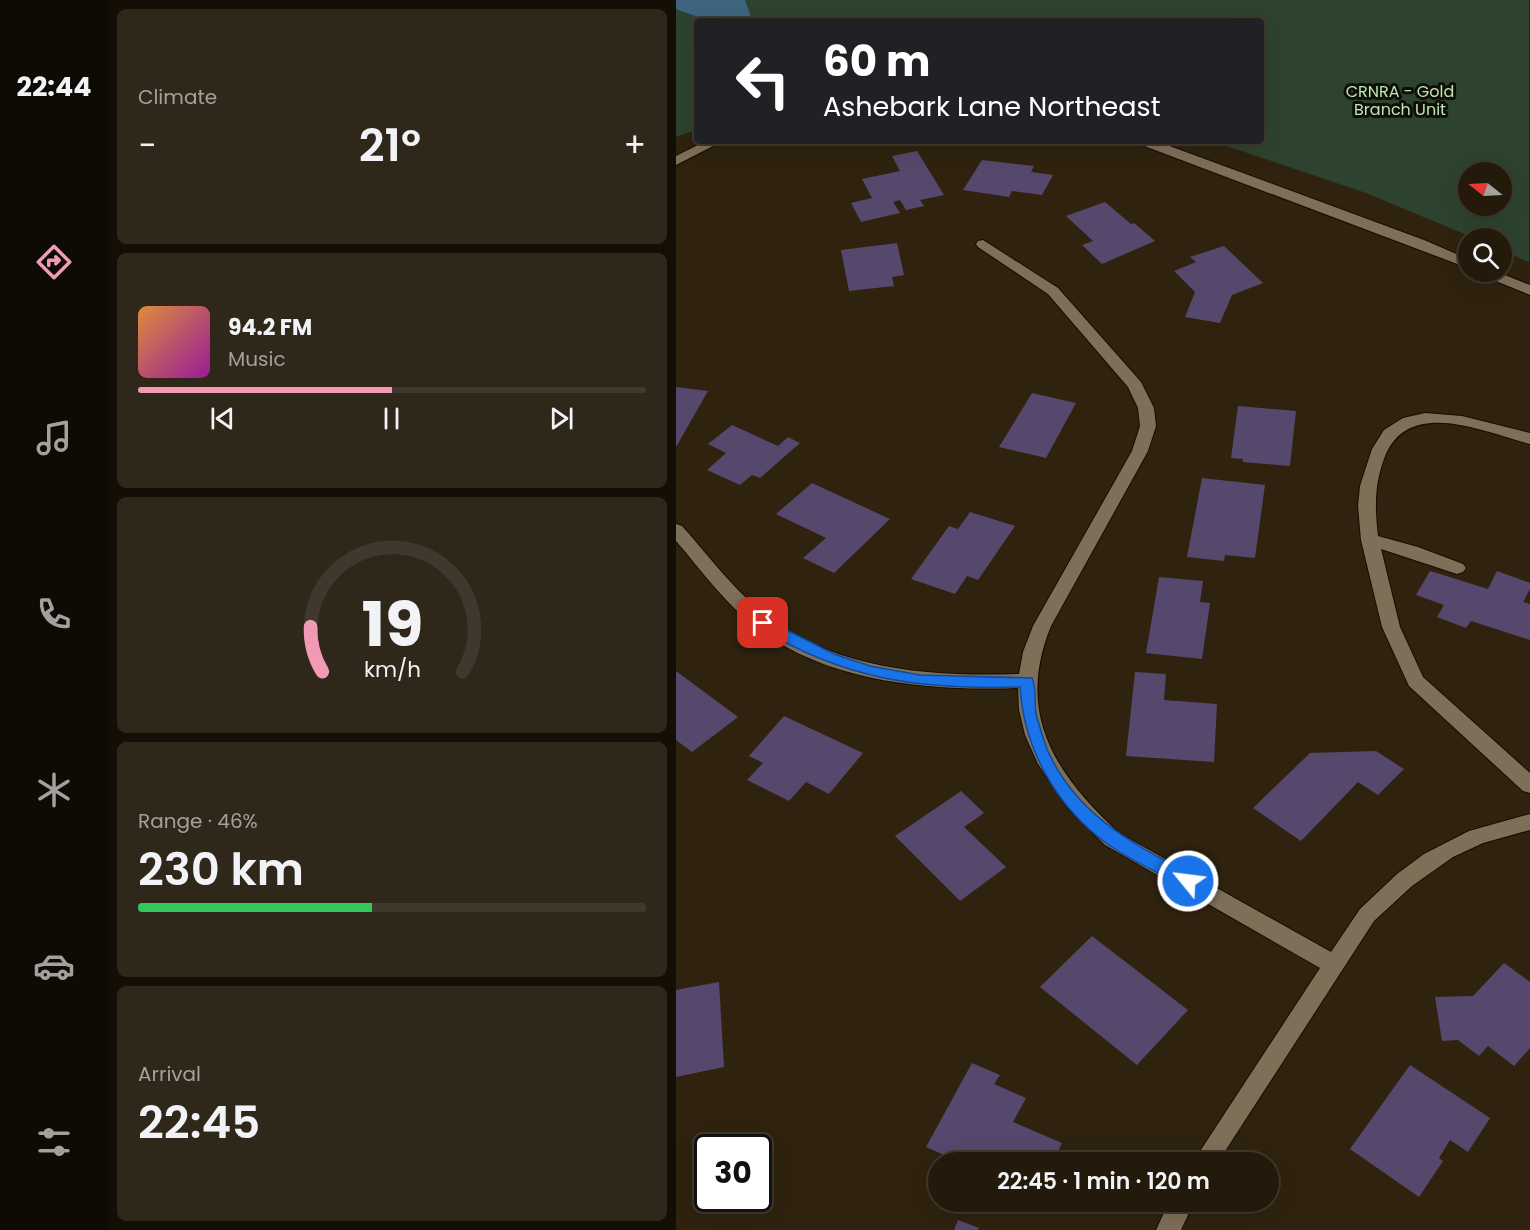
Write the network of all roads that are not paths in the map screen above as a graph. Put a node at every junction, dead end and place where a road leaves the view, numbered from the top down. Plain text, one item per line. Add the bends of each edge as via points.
1 (710, 144) edge
2 (1152, 144) edge
3 (676, 161) edge
4 (983, 244) dead end
5 (1458, 260) edge
6 (1509, 282) edge
7 (1530, 291) edge
8 (1530, 440) edge
9 (676, 530) edge
10 (1370, 540) junction
11 (1457, 568) dead end
12 (1027, 681) junction
13 (1530, 785) edge
14 (1530, 822) edge
15 (1333, 964) junction
16 (1211, 1152) edge
17 (1177, 1212) edge
18 (1168, 1230) edge

1 - 3 street
2 - 5 street
4 - 12 street via 1053,291 1135,385 1146,408 1148,426 1140,451 1042,626
6 - 7 street
8 - 10 street via 1456,420 1428,418 1395,428 1371,477 1367,496
9 - 12 street via 763,623 829,658 869,671 920,680
10 - 11 street
10 - 13 street via 1390,627 1416,681
12 - 15 street via 1029,714 1041,751 1062,788 1083,813 1112,839
14 - 15 street via 1475,837 1442,853 1399,883 1367,915
15 - 16 street
17 - 18 street

